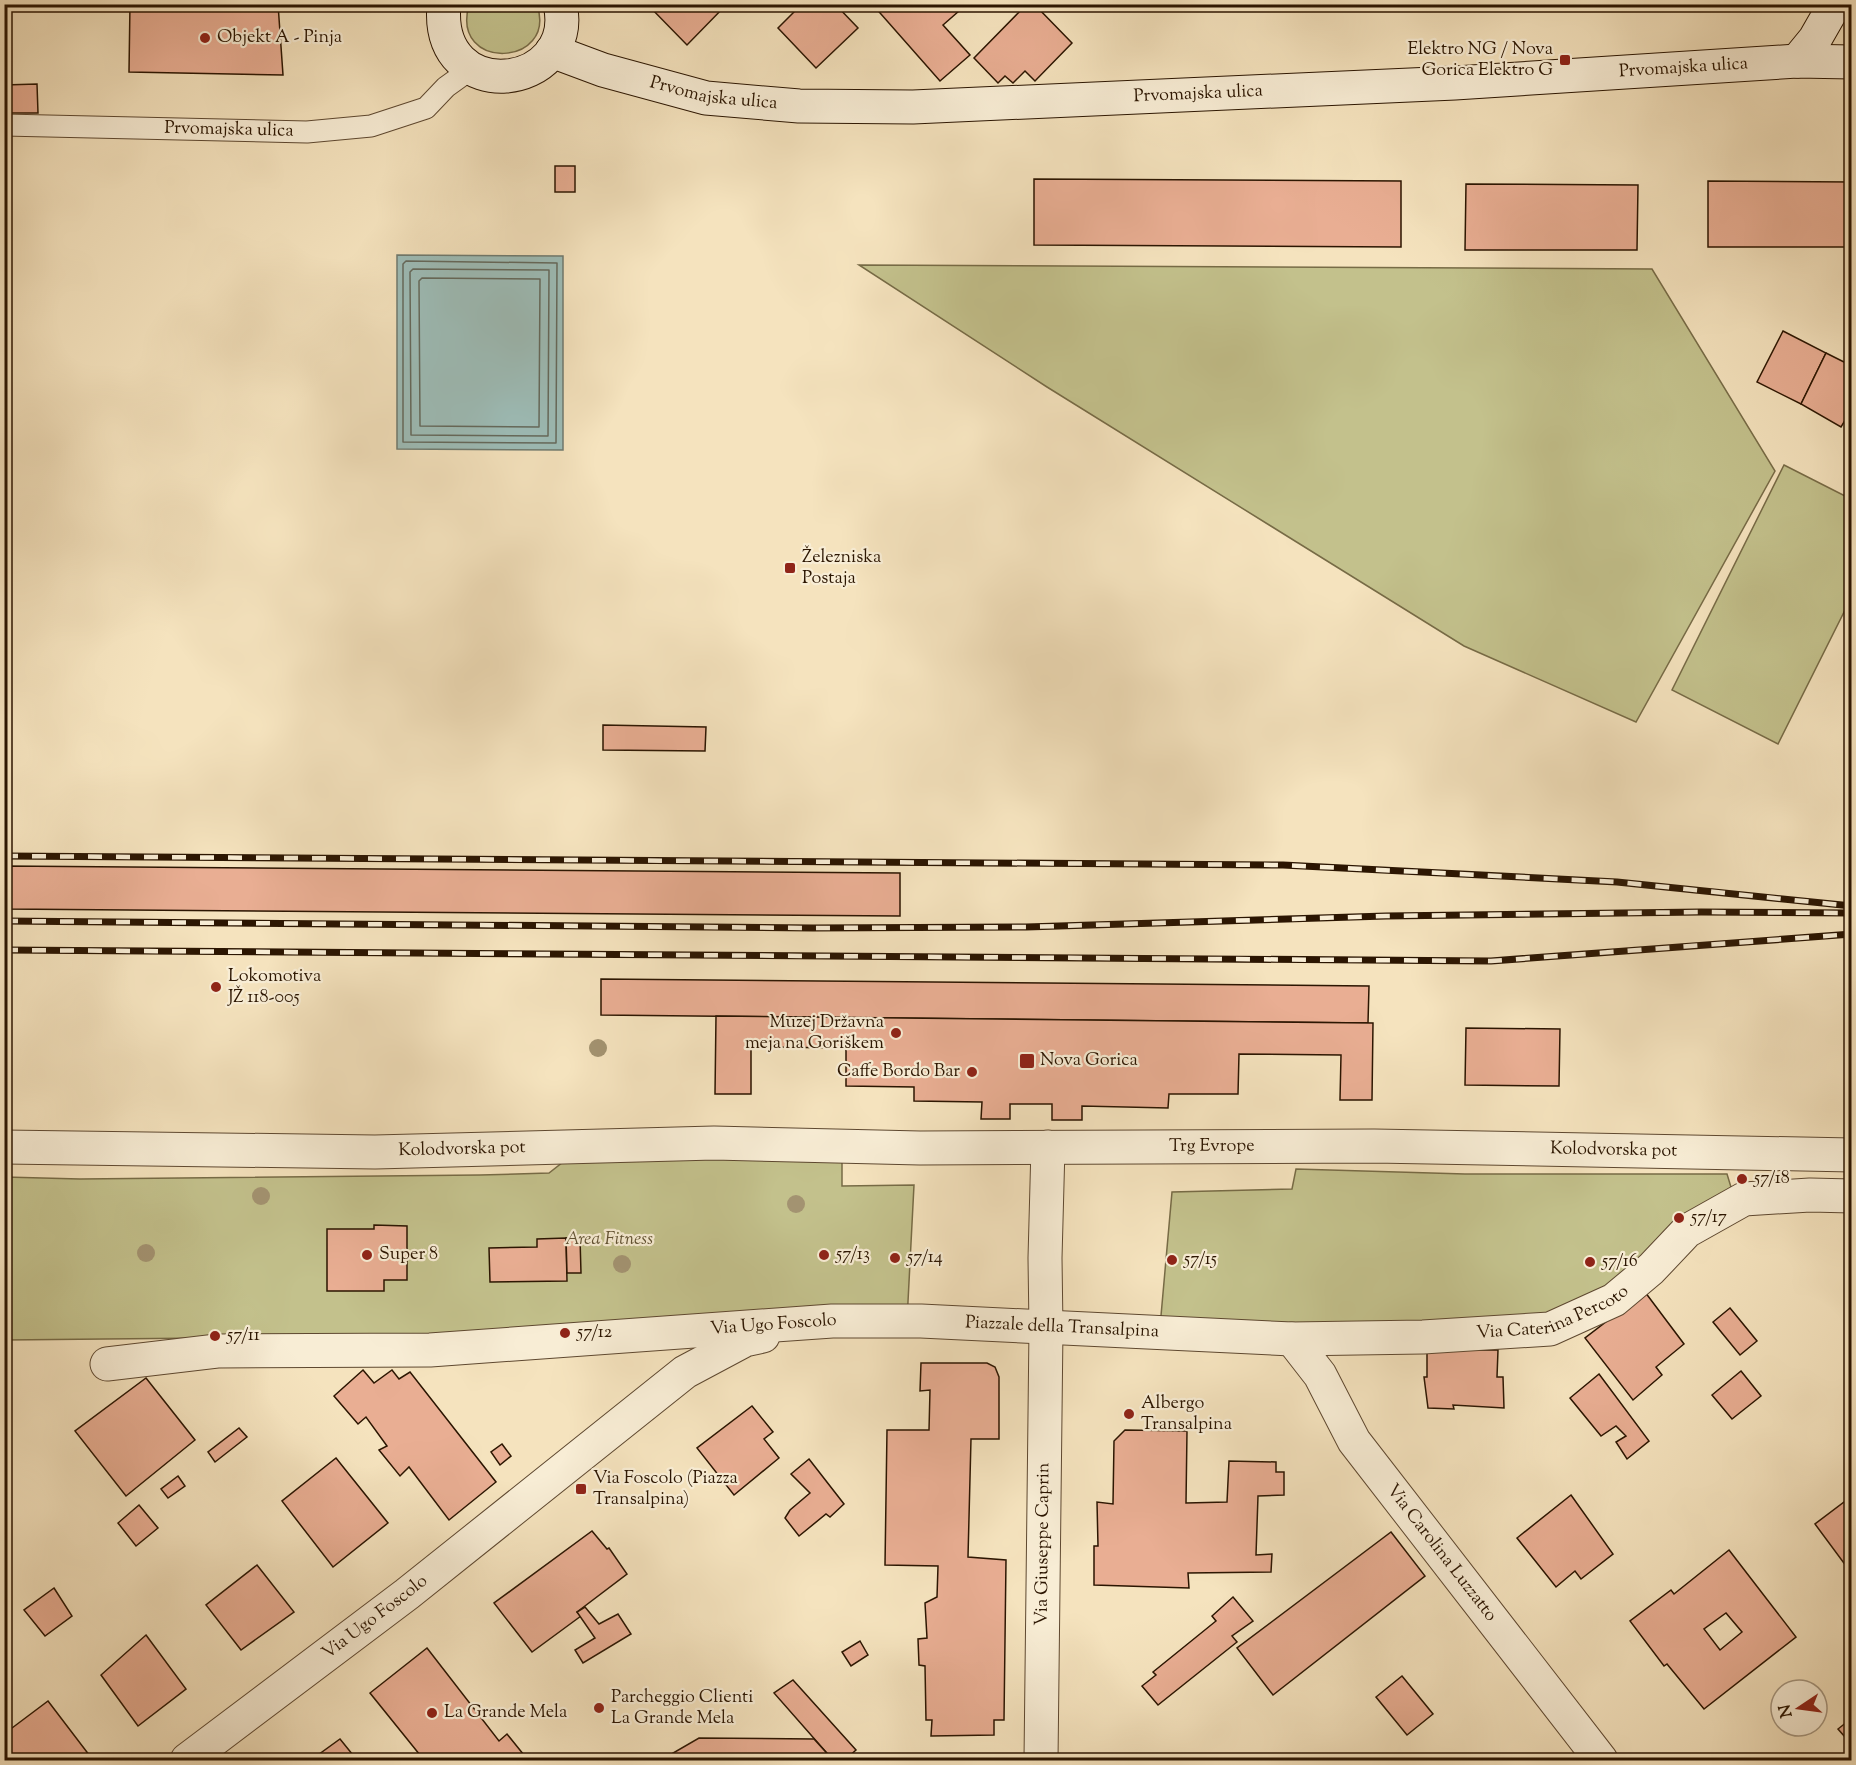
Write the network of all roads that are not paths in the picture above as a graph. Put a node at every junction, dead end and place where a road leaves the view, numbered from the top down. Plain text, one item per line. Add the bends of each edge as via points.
1 (444, 4) edge
2 (560, 4) edge
3 (1835, 4) edge
4 (552, 51) junction
5 (1797, 61) junction
6 (1851, 62) edge
7 (471, 69) junction
8 (4, 124) edge
9 (1374, 1146) joint
10 (4, 1147) edge
11 (1048, 1147) junction
12 (920, 1148) joint
13 (1851, 1155) edge
14 (1851, 1196) edge
15 (832, 1321) junction
16 (1046, 1328) junction
17 (1293, 1339) junction
18 (107, 1364) dead end
19 (187, 1761) edge
20 (1041, 1761) edge
21 (1601, 1761) edge

1 - 7 street via 447,40
2 - 4 street via 560,33
3 - 5 street
4 - 5 street, Prvomajska ulica via 603,70 706,98 799,106 902,107 1444,84
4 - 7 street via 524,74 507,78
5 - 6 street, Prvomajska ulica
7 - 8 lane, Prvomajska ulica via 426,108 371,126 307,132
9 - 11 street, Trg Evrope
9 - 13 street, Kolodvorska pot
10 - 12 street, Kolodvorska pot via 375,1152 714,1143
11 - 12 street, Trg Evrope
11 - 16 street, Via Giuseppe Caprin
14 - 17 street, Via Caterina Percoto via 1744,1199 1688,1231 1614,1300 1550,1329 1423,1337
15 - 16 street, Piazzale della Transalpina
15 - 18 street, Via Ugo Foscolo via 430,1350 217,1350
15 - 19 street, Via Ugo Foscolo via 745,1340 686,1372 407,1594
16 - 17 street, Piazzale della Transalpina
16 - 20 street, Via Giuseppe Caprin
17 - 21 street, Via Carolina Luzzatto via 1320,1375 1354,1441

